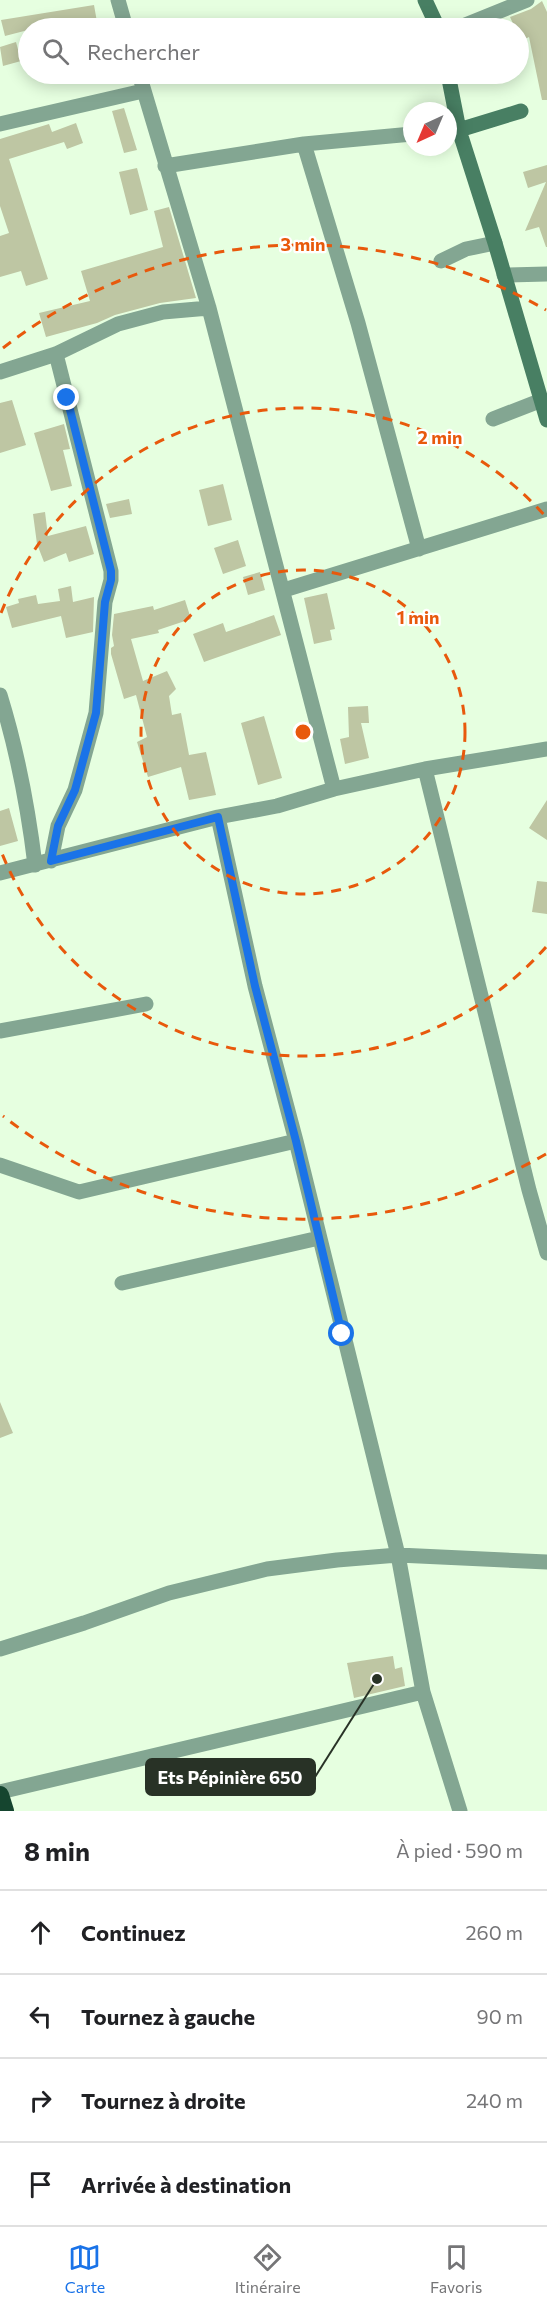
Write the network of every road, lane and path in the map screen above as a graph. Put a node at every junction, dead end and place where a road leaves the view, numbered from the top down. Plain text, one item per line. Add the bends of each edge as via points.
1 (118, 0) edge
2 (425, 0) edge
3 (527, 0) edge
4 (123, 18) edge
5 (433, 18) edge
6 (483, 18) edge
7 (141, 84) edge
8 (449, 84) edge
9 (143, 91) junction
10 (450, 102) edge
11 (521, 111) dead end
12 (0, 124) edge
13 (457, 130) edge
14 (403, 135) edge
15 (457, 142) edge
16 (304, 144) junction
17 (165, 166) junction
18 (495, 243) junction
19 (441, 261) dead end
20 (547, 274) edge
21 (504, 275) junction
22 (209, 308) junction
23 (56, 354) junction
24 (0, 372) edge
25 (542, 400) junction
26 (493, 419) dead end
27 (547, 420) edge
28 (547, 509) edge
29 (419, 549) junction
30 (284, 590) junction
31 (0, 695) edge
32 (547, 749) edge
33 (425, 769) junction
34 (334, 789) junction
35 (218, 817) junction
36 (51, 861) junction
37 (34, 865) junction
38 (0, 873) edge
39 (146, 1004) dead end
40 (0, 1030) edge
41 (296, 1141) junction
42 (0, 1165) edge
43 (319, 1238) junction
44 (547, 1252) edge
45 (122, 1283) dead end
46 (398, 1555) junction
47 (547, 1562) edge
48 (0, 1649) edge
49 (423, 1692) junction
50 (0, 1794) edge
51 (5, 1811) edge
52 (460, 1811) edge

1 - 4 street
2 - 5 street
3 - 6 street
7 - 9 street
8 - 10 street
9 - 12 street
9 - 17 street
11 - 13 street
14 - 16 street
15 - 18 street
16 - 17 street
16 - 29 street via 358,323
17 - 22 street
18 - 19 street via 466,249
18 - 21 street
20 - 21 street
21 - 25 street
22 - 23 street via 163,312 118,324
22 - 30 street
23 - 24 street
23 - 36 street via 111,580 105,602 96,713 75,790 58,826
25 - 26 street
25 - 27 street
28 - 29 street
29 - 30 street
30 - 34 street
31 - 37 street via 18,763
32 - 33 street
33 - 34 street
33 - 44 street
34 - 35 street via 277,806
35 - 36 street
35 - 41 street via 255,986
36 - 37 street
37 - 38 street
39 - 40 street
41 - 42 street via 79,1192
41 - 43 street
43 - 45 street
43 - 46 street
46 - 47 street
46 - 48 street via 267,1569 169,1593
46 - 49 street
49 - 50 street
49 - 52 street
50 - 51 highway

